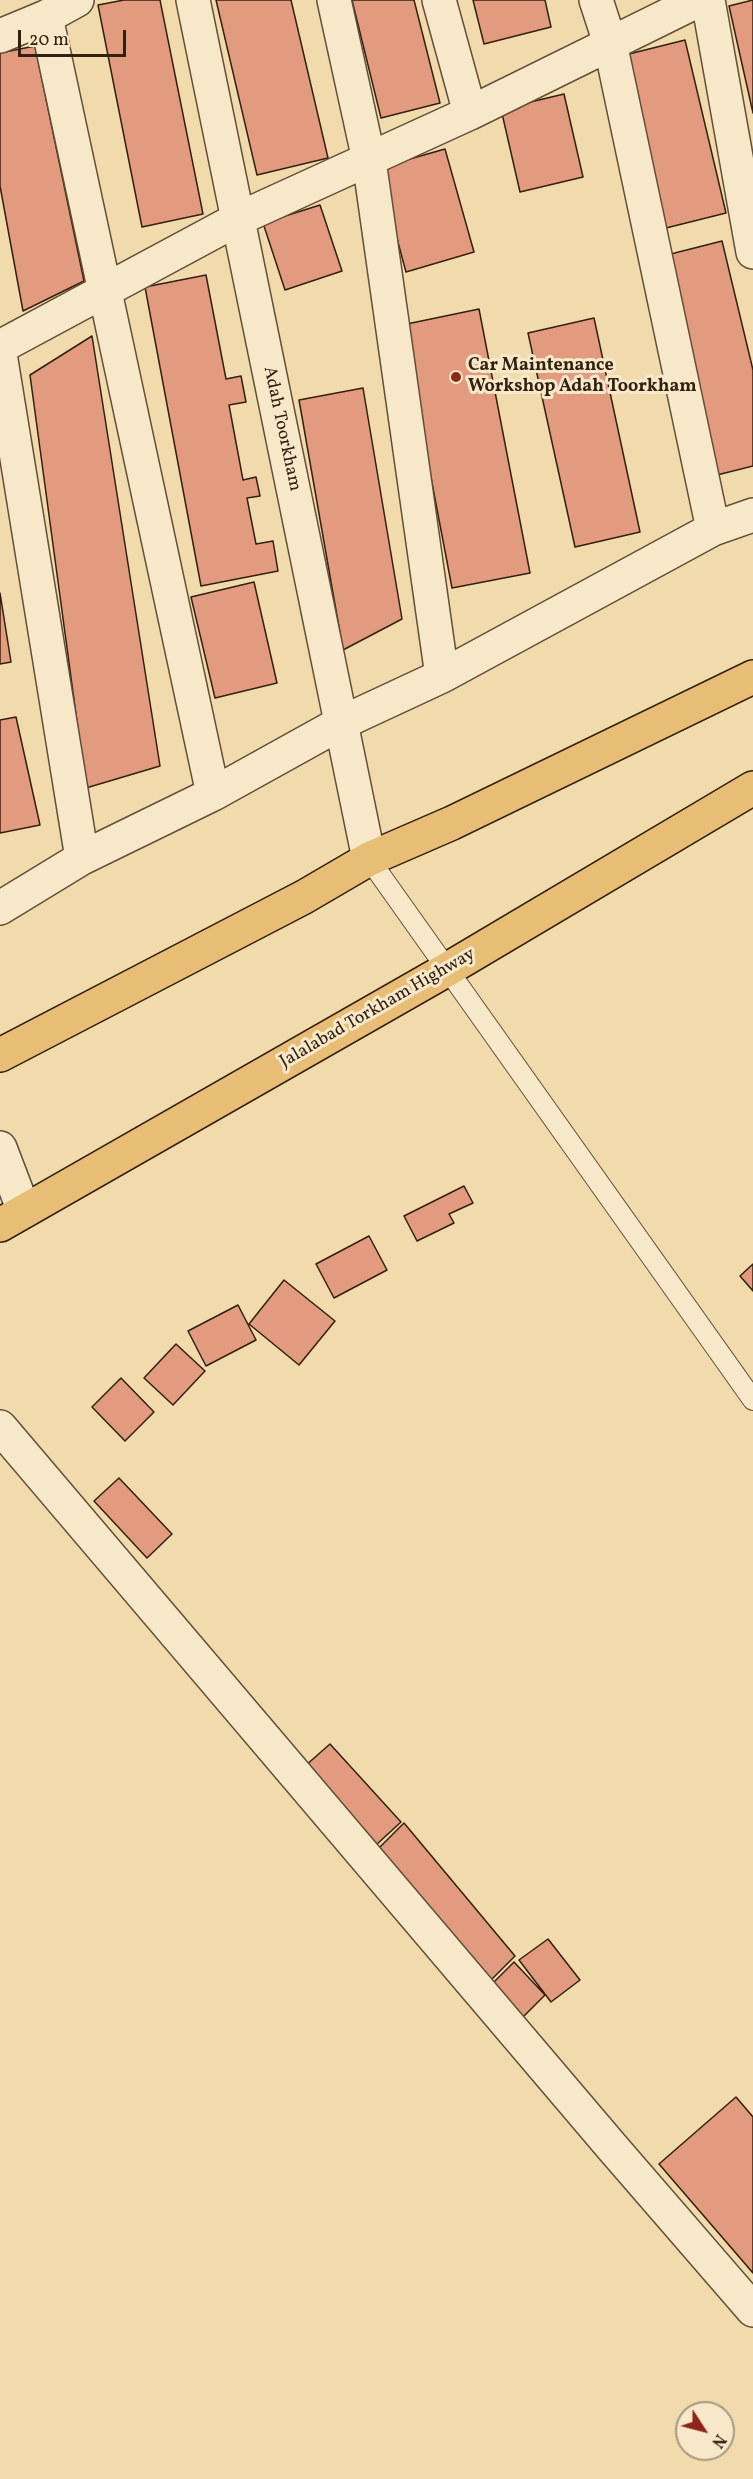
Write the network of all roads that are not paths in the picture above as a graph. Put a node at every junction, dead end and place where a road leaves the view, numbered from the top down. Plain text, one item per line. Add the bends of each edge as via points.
1 (77, 0) edge
2 (193, 0) edge
3 (334, 0) edge
4 (439, 0) edge
5 (596, 0) edge
6 (699, 0) edge
7 (708, 0) edge
8 (46, 17) junction
9 (0, 36) edge
10 (610, 43) junction
11 (470, 113) junction
12 (369, 160) junction
13 (238, 219) junction
14 (753, 252) edge
15 (105, 291) junction
16 (0, 347) edge
17 (0, 354) edge
18 (753, 514) edge
19 (713, 529) junction
20 (442, 676) junction
21 (753, 677) edge
22 (341, 723) junction
23 (753, 788) edge
24 (213, 795) junction
25 (82, 858) junction
26 (369, 859) junction
27 (0, 908) edge
28 (448, 969) junction
29 (0, 1055) edge
30 (0, 1148) edge
31 (12, 1218) edge
32 (753, 1400) edge
33 (0, 1427) edge
34 (753, 2310) edge

1 - 8 street
2 - 13 street, Adah Toorkham
3 - 12 street
4 - 11 street
5 - 10 street
6 - 10 street
7 - 14 street
8 - 9 street
8 - 15 street
10 - 11 street
10 - 19 street
11 - 12 street
12 - 13 street
12 - 20 street
13 - 15 street
13 - 22 street, Adah Toorkham
15 - 16 street
15 - 24 street
17 - 25 street
18 - 19 street
19 - 20 street
20 - 22 street
21 - 26 highway via 452,823
22 - 24 street
22 - 26 street, Adah Toorkham
23 - 28 highway, Jalalabad Torkham Highway
24 - 25 street
25 - 27 street
26 - 28 lane
26 - 29 highway via 304,897
28 - 31 highway, Jalalabad Torkham Highway
28 - 32 lane
30 - 31 street
33 - 34 street

